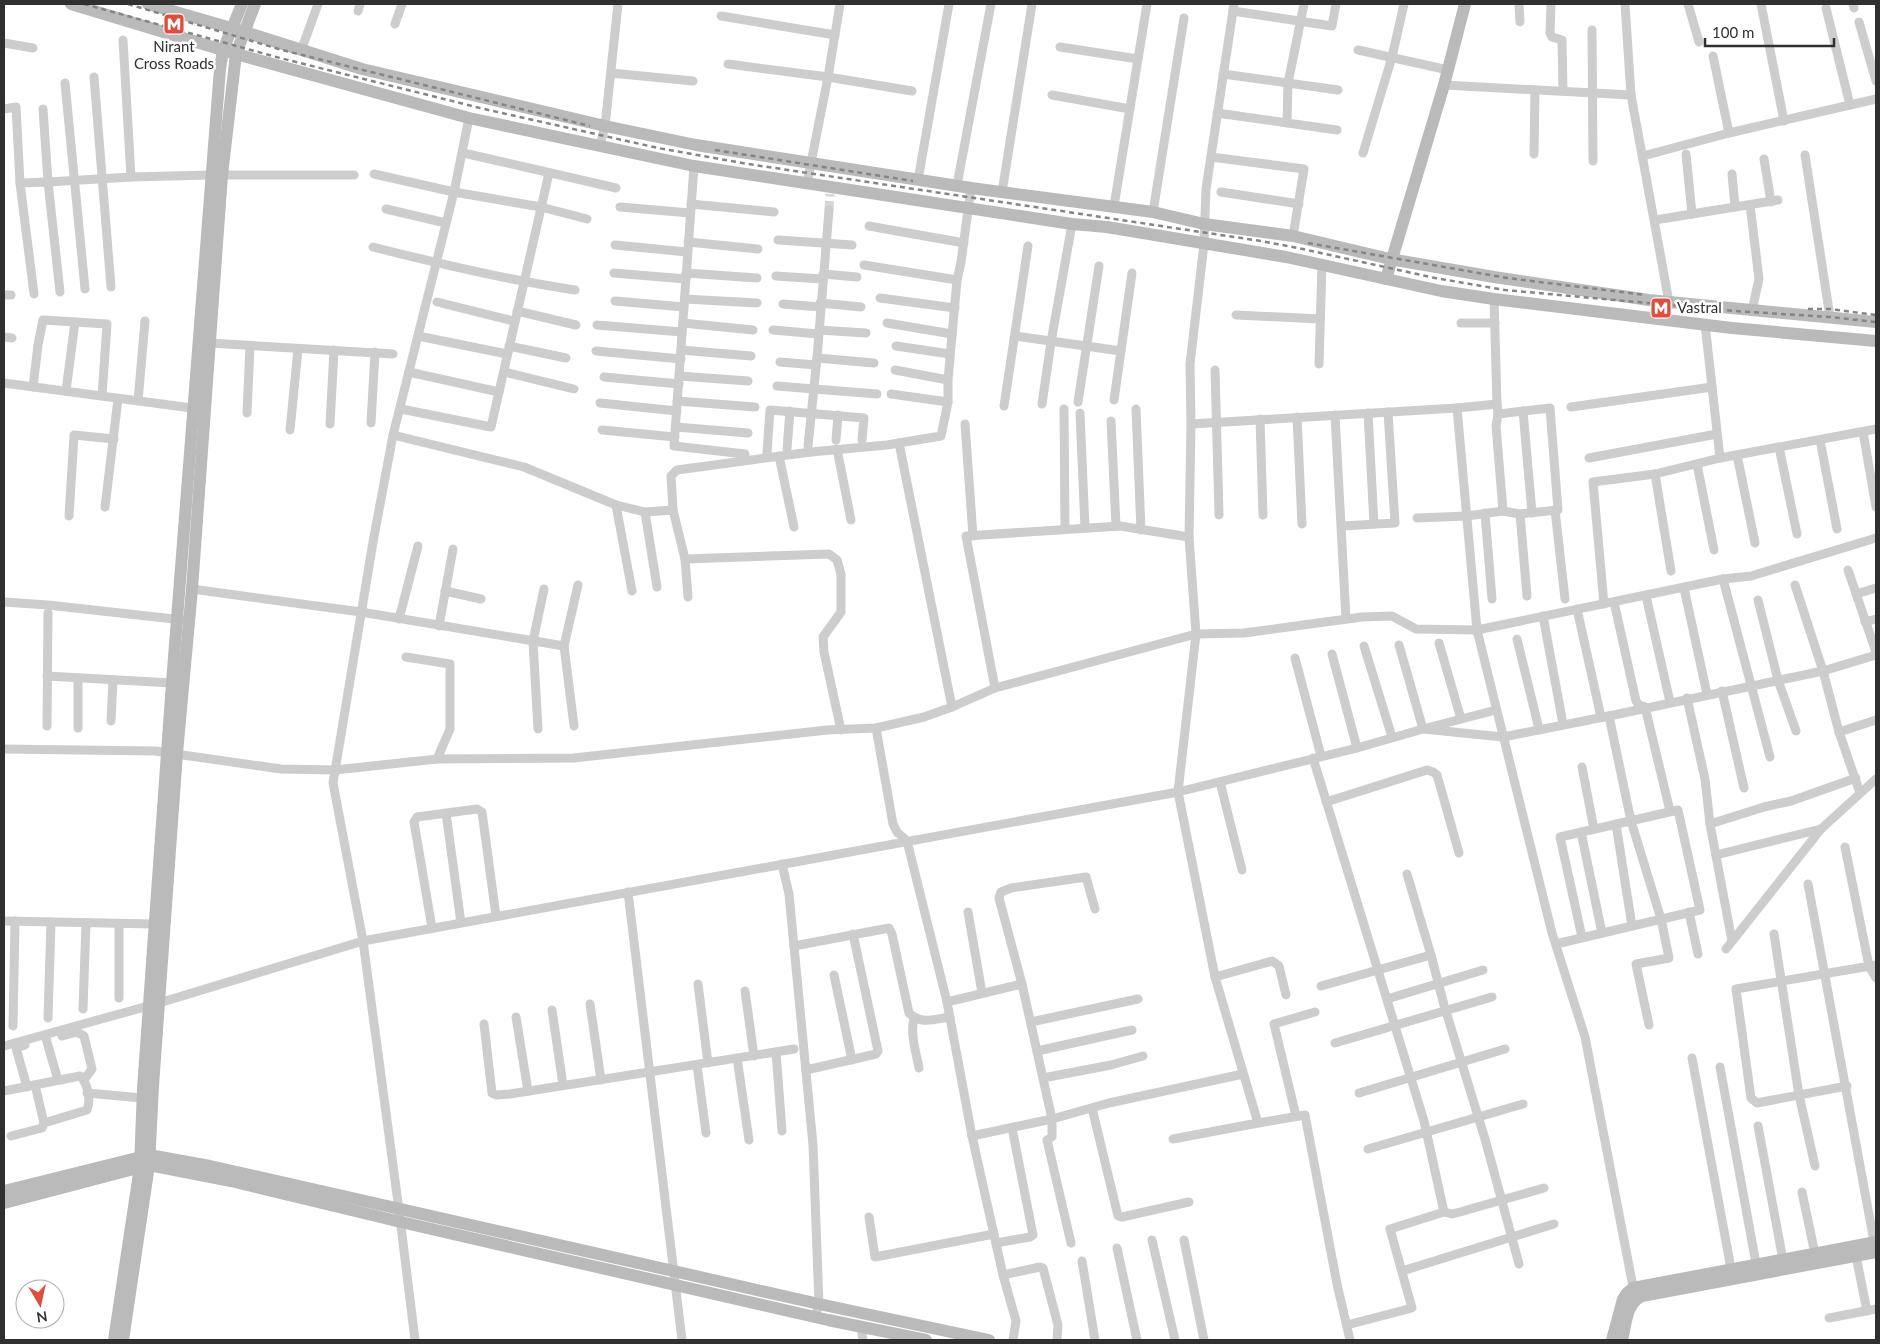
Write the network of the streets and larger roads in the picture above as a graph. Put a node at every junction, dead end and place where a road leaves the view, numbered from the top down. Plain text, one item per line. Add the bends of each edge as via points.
1 (71, 4) edge
2 (148, 4) edge
3 (242, 4) edge
4 (256, 4) edge
5 (318, 4) edge
6 (402, 4) edge
7 (618, 4) edge
8 (840, 4) edge
9 (949, 4) edge
10 (991, 4) edge
11 (1032, 4) edge
12 (1147, 4) edge
13 (1304, 4) edge
14 (1336, 4) edge
15 (1404, 4) edge
16 (1465, 4) edge
17 (1519, 4) edge
18 (1551, 4) edge
19 (1625, 4) edge
20 (1688, 4) edge
21 (1761, 4) edge
22 (1233, 7) edge
23 (1826, 8) dead end
24 (721, 16) dead end
25 (1184, 18) dead end
26 (1301, 21) junction
27 (1520, 22) dead end
28 (1859, 22) dead end
29 (395, 24) dead end
30 (239, 30) junction
31 (1592, 30) dead end
32 (835, 35) junction
33 (122, 40) dead end
34 (1699, 42) dead end
35 (4, 43) edge
36 (1060, 47) dead end
37 (33, 48) dead end
38 (223, 50) junction
39 (1358, 50) dead end
40 (300, 51) junction
41 (236, 54) junction
42 (1712, 56) dead end
43 (1392, 58) junction
44 (1138, 59) junction
45 (728, 64) dead end
46 (1448, 70) junction
47 (611, 73) junction
48 (1223, 74) junction
49 (94, 77) dead end
50 (828, 77) junction
51 (693, 81) dead end
52 (1876, 81) edge
53 (65, 83) dead end
54 (1288, 83) junction
55 (1444, 85) junction
56 (1338, 90) dead end
57 (1535, 90) junction
58 (912, 91) dead end
59 (1563, 91) junction
60 (1593, 93) junction
61 (1052, 95) dead end
62 (1631, 95) junction
63 (1876, 99) edge
64 (1850, 105) junction
65 (4, 109) edge
66 (43, 109) dead end
67 (1130, 109) junction
68 (1217, 112) junction
69 (469, 118) junction
70 (1784, 121) junction
71 (1287, 123) junction
72 (605, 126) junction
73 (1337, 130) dead end
74 (1729, 132) junction
75 (600, 146) junction
76 (1363, 152) dead end
77 (468, 154) dead end
78 (1534, 154) dead end
79 (1686, 154) dead end
80 (1804, 155) dead end
81 (1211, 156) junction
82 (1643, 156) junction
83 (1764, 159) dead end
84 (1593, 161) dead end
85 (811, 164) junction
86 (694, 166) junction
87 (549, 173) junction
88 (374, 174) dead end
89 (1732, 174) dead end
90 (217, 175) junction
91 (354, 175) dead end
92 (131, 177) junction
93 (75, 180) junction
94 (102, 180) junction
95 (918, 180) junction
96 (48, 182) junction
97 (20, 183) junction
98 (807, 183) junction
99 (957, 185) junction
100 (616, 188) dead end
101 (971, 188) junction
102 (454, 192) junction
103 (1002, 192) junction
104 (1221, 192) dead end
105 (1299, 204) junction
106 (1750, 205) junction
107 (1114, 206) junction
108 (541, 207) junction
109 (620, 207) dead end
110 (1736, 207) junction
111 (386, 208) dead end
112 (690, 208) junction
113 (968, 208) junction
114 (829, 210) tunnel mouth
115 (774, 212) dead end
116 (1153, 212) junction
117 (1692, 214) junction
118 (587, 219) dead end
119 (1655, 220) junction
120 (446, 223) junction
121 (1072, 224) junction
122 (1204, 224) junction
123 (869, 226) dead end
124 (1293, 236) junction
125 (778, 240) dead end
126 (688, 242) junction
127 (826, 243) junction
128 (964, 243) junction
129 (1204, 244) junction
130 (615, 245) dead end
131 (852, 245) dead end
132 (1028, 246) dead end
133 (373, 247) dead end
134 (758, 249) dead end
135 (687, 252) junction
136 (1390, 259) junction
137 (436, 263) junction
138 (1322, 264) junction
139 (864, 265) dead end
140 (1099, 266) dead end
141 (614, 273) dead end
142 (1132, 273) dead end
143 (686, 276) junction
144 (776, 276) dead end
145 (822, 277) junction
146 (857, 277) dead end
147 (757, 278) dead end
148 (1386, 279) junction
149 (957, 280) junction
150 (523, 282) junction
151 (111, 287) dead end
152 (85, 289) dead end
153 (575, 290) dead end
154 (60, 292) dead end
155 (34, 294) dead end
156 (880, 298) dead end
157 (1494, 299) junction
158 (615, 301) dead end
159 (437, 302) dead end
160 (1669, 302) junction
161 (685, 303) junction
162 (757, 303) dead end
163 (782, 304) dead end
164 (820, 305) junction
165 (1753, 306) dead end
166 (861, 307) dead end
167 (955, 308) junction
168 (517, 311) junction
169 (1236, 315) dead end
170 (1830, 317) junction
171 (1320, 319) junction
172 (1665, 320) junction
173 (145, 321) dead end
174 (514, 321) junction
175 (75, 322) junction
176 (1495, 322) junction
177 (1876, 322) edge
178 (887, 323) dead end
179 (1461, 323) dead end
180 (1705, 324) junction
181 (576, 325) dead end
182 (597, 325) dead end
183 (683, 327) junction
184 (753, 330) dead end
185 (773, 330) dead end
186 (818, 332) junction
187 (866, 333) dead end
188 (952, 334) junction
189 (418, 336) junction
190 (1014, 336) junction
191 (1876, 341) edge
192 (1051, 342) junction
193 (209, 343) junction
194 (250, 346) junction
195 (896, 346) dead end
196 (1087, 346) junction
197 (298, 349) junction
198 (334, 350) junction
199 (508, 350) junction
200 (596, 351) dead end
201 (1121, 351) junction
202 (375, 352) junction
203 (393, 354) dead end
204 (950, 354) junction
205 (681, 355) junction
206 (751, 356) dead end
207 (566, 358) dead end
208 (817, 361) junction
209 (780, 362) dead end
210 (874, 363) dead end
211 (1318, 364) dead end
212 (895, 370) dead end
213 (1216, 370) dead end
214 (409, 372) junction
215 (504, 372) junction
216 (604, 377) dead end
217 (679, 380) junction
218 (948, 380) junction
219 (748, 381) dead end
220 (4, 383) edge
221 (777, 386) dead end
222 (33, 387) junction
223 (1712, 387) junction
224 (814, 388) junction
225 (574, 389) dead end
226 (66, 391) junction
227 (499, 392) junction
228 (877, 394) dead end
229 (891, 394) dead end
230 (102, 396) junction
231 (118, 399) junction
232 (1114, 400) dead end
233 (677, 401) junction
234 (138, 402) junction
235 (948, 402) junction
236 (1078, 402) dead end
237 (600, 403) dead end
238 (1042, 404) dead end
239 (1497, 404) junction
240 (1004, 406) dead end
241 (755, 407) dead end
242 (1571, 407) dead end
243 (1457, 408) junction
244 (198, 409) junction
245 (401, 409) junction
246 (1064, 409) dead end
247 (1136, 409) dead end
248 (677, 411) junction
249 (790, 411) junction
250 (1523, 411) junction
251 (1388, 412) junction
252 (247, 413) dead end
253 (811, 413) junction
254 (1080, 413) dead end
255 (1368, 413) junction
256 (1498, 414) junction
257 (838, 415) junction
258 (1335, 415) junction
259 (1298, 417) junction
260 (1260, 420) junction
261 (1111, 421) dead end
262 (371, 422) dead end
263 (1217, 422) junction
264 (330, 424) dead end
265 (965, 424) dead end
266 (1191, 424) junction
267 (676, 427) junction
268 (1876, 429) edge
269 (290, 430) dead end
270 (602, 430) dead end
271 (1863, 432) junction
272 (748, 433) dead end
273 (1717, 434) junction
274 (394, 435) junction
275 (675, 437) junction
276 (114, 439) junction
277 (836, 440) dead end
278 (862, 440) dead end
279 (1820, 440) junction
280 (899, 443) junction
281 (808, 446) dead end
282 (1779, 447) junction
283 (787, 449) dead end
284 (837, 449) junction
285 (767, 453) dead end
286 (745, 454) dead end
287 (1738, 455) junction
288 (779, 456) junction
289 (1589, 458) dead end
290 (1720, 458) junction
291 (1697, 464) junction
292 (1655, 474) junction
293 (616, 505) junction
294 (105, 507) dead end
295 (1876, 508) edge
296 (673, 510) junction
297 (1556, 510) junction
298 (1503, 511) junction
299 (645, 512) junction
300 (1532, 513) junction
301 (1485, 514) junction
302 (1520, 514) junction
303 (1219, 515) dead end
304 (1263, 515) dead end
305 (68, 516) dead end
306 (1467, 516) junction
307 (1418, 518) dead end
308 (851, 520) dead end
309 (1302, 524) dead end
310 (1374, 524) junction
311 (1116, 526) junction
312 (1342, 526) junction
313 (794, 527) dead end
314 (1064, 528) junction
315 (1085, 528) junction
316 (1837, 529) dead end
317 (1141, 530) junction
318 (1797, 534) dead end
319 (973, 536) junction
320 (1190, 537) junction
321 (1876, 538) edge
322 (1755, 543) dead end
323 (418, 546) dead end
324 (453, 549) dead end
325 (1714, 550) dead end
326 (685, 559) junction
327 (1848, 570) dead end
328 (1671, 571) dead end
329 (1723, 579) junction
330 (578, 585) dead end
331 (1795, 585) dead end
332 (657, 587) dead end
333 (1684, 588) junction
334 (1876, 588) edge
335 (192, 589) junction
336 (544, 589) dead end
337 (632, 591) dead end
338 (446, 592) junction
339 (1856, 594) junction
340 (1527, 596) dead end
341 (1646, 596) junction
342 (688, 597) dead end
343 (1492, 598) dead end
344 (481, 599) dead end
345 (1565, 599) dead end
346 (1758, 600) dead end
347 (4, 602) edge
348 (1614, 602) junction
349 (1604, 604) junction
350 (1576, 609) junction
351 (361, 612) junction
352 (48, 613) dead end
353 (1543, 616) junction
354 (399, 618) junction
355 (1346, 619) junction
356 (1876, 619) edge
357 (183, 620) junction
358 (1865, 622) junction
359 (439, 626) junction
360 (1477, 630) junction
361 (1196, 634) junction
362 (1517, 639) dead end
363 (533, 641) junction
364 (1439, 644) dead end
365 (1399, 645) dead end
366 (564, 646) junction
367 (1364, 646) dead end
368 (1876, 653) edge
369 (1332, 654) dead end
370 (406, 657) dead end
371 (1295, 658) dead end
372 (1823, 671) junction
373 (47, 676) junction
374 (78, 678) junction
375 (113, 680) junction
376 (1778, 680) junction
377 (172, 683) junction
378 (1752, 686) junction
379 (995, 688) junction
380 (1722, 691) junction
381 (1707, 694) junction
382 (1687, 698) junction
383 (1670, 702) junction
384 (952, 707) junction
385 (1646, 707) junction
386 (1496, 710) junction
387 (1605, 716) junction
388 (1461, 719) junction
389 (1876, 720) edge
390 (112, 721) dead end
391 (1563, 724) junction
392 (47, 726) dead end
393 (574, 726) dead end
394 (78, 728) dead end
395 (876, 728) junction
396 (1423, 728) junction
397 (538, 729) dead end
398 (1539, 729) junction
399 (841, 730) junction
400 (1796, 732) dead end
401 (1839, 732) junction
402 (1392, 737) junction
403 (1503, 737) junction
404 (1357, 748) junction
405 (4, 749) edge
406 (172, 752) junction
407 (1317, 757) junction
408 (1770, 757) dead end
409 (437, 759) junction
410 (1582, 767) dead end
411 (335, 770) junction
412 (1856, 778) junction
413 (1876, 779) edge
414 (1220, 782) junction
415 (1744, 788) dead end
416 (1178, 792) junction
417 (1860, 793) junction
418 (1326, 802) junction
419 (1670, 811) junction
420 (446, 813) junction
421 (1631, 821) junction
422 (1616, 824) junction
423 (1710, 824) junction
424 (1594, 829) junction
425 (1821, 829) junction
426 (1581, 832) junction
427 (907, 841) junction
428 (1845, 847) dead end
429 (1459, 853) dead end
430 (1716, 855) junction
431 (782, 864) junction
432 (1242, 870) dead end
433 (1407, 874) dead end
434 (1808, 884) dead end
435 (628, 892) junction
436 (1095, 909) dead end
437 (968, 912) dead end
438 (1690, 912) junction
439 (496, 916) junction
440 (1661, 919) junction
441 (4, 921) edge
442 (15, 921) junction
443 (51, 922) junction
444 (86, 923) junction
445 (461, 923) junction
446 (119, 924) junction
447 (155, 924) junction
448 (1632, 926) junction
449 (432, 928) junction
450 (1602, 933) junction
451 (853, 934) junction
452 (1774, 934) dead end
453 (1582, 937) junction
454 (363, 941) junction
455 (1732, 941) junction
456 (1556, 944) junction
457 (794, 946) junction
458 (1726, 949) dead end
459 (1431, 954) junction
460 (1698, 954) dead end
461 (1873, 965) edge
462 (1378, 970) junction
463 (1483, 970) dead end
464 (1825, 974) junction
465 (834, 975) dead end
466 (1216, 977) junction
467 (1876, 978) edge
468 (1782, 981) junction
469 (698, 984) dead end
470 (1022, 984) junction
471 (1438, 984) junction
472 (1321, 986) dead end
473 (745, 991) dead end
474 (982, 993) junction
475 (1286, 995) dead end
476 (1492, 997) dead end
477 (119, 998) dead end
478 (1138, 999) dead end
479 (1387, 999) junction
480 (947, 1002) junction
481 (154, 1004) junction
482 (590, 1004) dead end
483 (83, 1009) dead end
484 (552, 1010) dead end
485 (1446, 1010) junction
486 (1314, 1012) dead end
487 (516, 1017) dead end
488 (950, 1017) junction
489 (48, 1018) dead end
490 (914, 1018) junction
491 (1031, 1022) junction
492 (484, 1024) dead end
493 (1650, 1025) dead end
494 (13, 1026) dead end
495 (1395, 1026) junction
496 (1132, 1030) dead end
497 (46, 1038) junction
498 (1335, 1043) dead end
499 (4, 1046) edge
500 (16, 1048) junction
501 (794, 1049) dead end
502 (1037, 1050) junction
503 (1505, 1050) dead end
504 (4, 1051) edge
505 (776, 1052) junction
506 (754, 1056) junction
507 (1143, 1056) dead end
508 (737, 1058) junction
509 (1692, 1058) dead end
510 (852, 1060) junction
511 (708, 1063) junction
512 (1462, 1063) junction
513 (697, 1065) junction
514 (1720, 1067) dead end
515 (919, 1068) dead end
516 (806, 1070) junction
517 (649, 1073) junction
518 (1243, 1074) junction
519 (1043, 1078) junction
520 (1410, 1079) junction
521 (58, 1080) junction
522 (84, 1080) junction
523 (601, 1080) junction
524 (563, 1085) junction
525 (31, 1086) junction
526 (1847, 1086) junction
527 (4, 1091) edge
528 (528, 1091) junction
529 (87, 1093) junction
530 (1359, 1093) dead end
531 (1798, 1095) junction
532 (142, 1098) junction
533 (1523, 1104) dead end
534 (1092, 1108) junction
535 (1296, 1116) junction
536 (1478, 1117) junction
537 (1052, 1119) junction
538 (44, 1122) junction
539 (1258, 1124) junction
540 (1758, 1126) dead end
541 (1012, 1128) junction
542 (782, 1131) dead end
543 (706, 1133) dead end
544 (1426, 1133) junction
545 (11, 1136) dead end
546 (972, 1136) junction
547 (1173, 1139) dead end
548 (749, 1140) dead end
549 (1368, 1149) dead end
550 (144, 1161) junction
551 (1815, 1166) dead end
552 (1544, 1188) dead end
553 (4, 1191) edge
554 (1802, 1192) dead end
555 (1501, 1201) junction
556 (1189, 1202) dead end
557 (4, 1203) edge
558 (1444, 1212) junction
559 (400, 1216) junction
560 (870, 1217) dead end
561 (1554, 1224) dead end
562 (1512, 1236) junction
563 (995, 1238) junction
564 (1152, 1240) dead end
565 (1184, 1240) dead end
566 (1071, 1243) dead end
567 (1876, 1247) edge
568 (1117, 1248) dead end
569 (1815, 1254) junction
570 (1856, 1256) junction
571 (1082, 1260) dead end
572 (1783, 1260) junction
573 (1519, 1264) dead end
574 (1757, 1269) junction
575 (1402, 1271) junction
576 (1732, 1274) junction
577 (1003, 1275) junction
578 (676, 1278) junction
579 (1634, 1294) junction
580 (819, 1304) junction
581 (1872, 1310) edge
582 (815, 1317) junction
583 (1829, 1318) dead end
584 (1347, 1325) junction
585 (861, 1327) junction
586 (114, 1340) edge
587 (123, 1340) edge
588 (415, 1340) edge
589 (682, 1340) edge
590 (863, 1340) edge
591 (926, 1340) edge
592 (989, 1340) edge
593 (1013, 1340) edge
594 (1057, 1340) edge
595 (1096, 1340) edge
596 (1136, 1340) edge
597 (1175, 1340) edge
598 (1204, 1340) edge
599 (1350, 1340) edge
600 (1612, 1340) edge
601 (1622, 1340) edge

1 - 38 street
2 - 30 street
3 - 30 street
4 - 30 street
5 - 40 street
6 - 29 street
7 - 47 street
8 - 32 street
9 - 95 street
10 - 99 street
11 - 103 street
12 - 44 street
13 - 26 street
14 - 26 street via 1332,26
15 - 43 street
16 - 46 street
17 - 27 street
18 - 59 street via 1550,33 1562,40
19 - 62 street
20 - 34 street
21 - 70 street
22 - 26 street
22 - 48 street
23 - 64 street
24 - 32 street
25 - 116 street
26 - 54 street
28 - 52 street
30 - 38 street
30 - 40 street
30 - 41 street
31 - 60 street
32 - 50 street
33 - 92 street
35 - 37 street
36 - 44 street
38 - 41 street
38 - 90 street
39 - 43 street
40 - 72 street via 362,69
41 - 69 street
41 - 90 street
42 - 74 street
43 - 46 street
43 - 76 street
44 - 67 street
45 - 50 street
46 - 55 street
47 - 51 street
47 - 72 street
48 - 54 street
48 - 68 street
49 - 94 street
50 - 58 street
50 - 85 street
53 - 93 street
54 - 56 street
54 - 71 street
55 - 57 street
55 - 136 street
57 - 59 street
57 - 78 street
59 - 60 street
60 - 62 street
60 - 84 street
61 - 67 street
62 - 82 street
63 - 64 street
64 - 70 street
65 - 97 street via 16,107
66 - 96 street
67 - 107 street
68 - 71 street
68 - 81 street
69 - 75 street
69 - 102 street
70 - 74 street
71 - 73 street
72 - 75 street
72 - 85 street
74 - 82 street
75 - 86 street
77 - 87 street
79 - 117 street
80 - 170 street
81 - 105 street via 1304,169
81 - 122 street
82 - 119 street
83 - 106 street via 1775,201
85 - 95 street
85 - 98 street
86 - 98 street
86 - 112 street
87 - 100 street
87 - 108 street
88 - 102 street
89 - 110 street
90 - 91 street
90 - 92 street
90 - 193 street
90 - 244 street
92 - 94 street
93 - 94 street
93 - 96 street
93 - 152 street
94 - 151 street
95 - 99 street
96 - 97 street
96 - 154 street
97 - 155 street
98 - 113 street via 831,190
99 - 101 street
101 - 103 street
101 - 113 street
102 - 108 street
102 - 120 street
103 - 107 street
104 - 105 street
105 - 124 street
106 - 110 street
106 - 165 street via 1759,279
107 - 116 street
108 - 118 street
108 - 150 street
109 - 112 street
110 - 117 street
111 - 120 street
112 - 115 street
112 - 126 street
113 - 121 street
113 - 128 street
114 - 127 street
116 - 122 street
117 - 119 street
119 - 160 street
120 - 137 street
121 - 129 street
121 - 192 street
122 - 124 street
122 - 129 street
123 - 128 street
124 - 136 street
125 - 127 street
126 - 134 street
126 - 135 street
127 - 131 street
127 - 145 street
128 - 149 street
129 - 138 street
129 - 266 street via 1190,364
130 - 135 street
132 - 190 street
133 - 137 street
135 - 143 street
136 - 148 street
136 - 160 street via 1494,278
137 - 150 street
137 - 189 street
138 - 148 street
138 - 171 street
139 - 149 street
140 - 196 street
141 - 143 street
142 - 201 street
143 - 147 street
143 - 161 street
144 - 145 street
145 - 146 street
145 - 164 street
148 - 157 street
149 - 167 street
150 - 153 street
150 - 168 street
156 - 167 street
157 - 172 street
157 - 176 street
158 - 161 street
159 - 174 street
160 - 170 street
160 - 172 street
161 - 162 street
161 - 183 street
163 - 164 street
164 - 166 street
164 - 186 street
167 - 188 street
168 - 174 street
168 - 181 street
169 - 171 street
170 - 177 street
171 - 211 street
172 - 180 street
173 - 234 street
174 - 199 street
175 - 222 street via 43,320
175 - 226 street
175 - 230 street via 107,324
176 - 179 street
176 - 239 street
178 - 188 street
180 - 191 street
180 - 223 street
182 - 183 street
183 - 184 street
183 - 205 street
185 - 186 street
186 - 187 street
186 - 208 street
188 - 204 street
189 - 199 street
189 - 214 street
190 - 192 street
190 - 240 street
192 - 196 street
192 - 238 street
193 - 194 street
193 - 244 street
194 - 197 street
194 - 252 street
195 - 204 street
196 - 201 street
196 - 236 street
197 - 198 street
197 - 269 street
198 - 202 street
198 - 264 street
199 - 207 street
199 - 215 street
200 - 205 street
201 - 232 street
202 - 203 street
202 - 262 street
204 - 218 street
205 - 206 street
205 - 217 street
208 - 209 street
208 - 210 street
208 - 224 street
212 - 218 street
213 - 263 street
214 - 227 street
214 - 245 street
215 - 225 street
215 - 227 street
216 - 217 street
217 - 219 street
217 - 233 street
218 - 235 street
220 - 222 street
221 - 224 street
222 - 226 street
223 - 242 street
223 - 273 street
224 - 228 street
224 - 253 street
226 - 230 street
227 - 245 street via 491,427
229 - 235 street
230 - 231 street
231 - 234 street
231 - 276 street
233 - 241 street
233 - 248 street
234 - 244 street
235 - 280 street via 941,436
237 - 248 street
239 - 243 street
239 - 256 street
243 - 251 street
243 - 306 street
244 - 335 street
244 - 357 street
245 - 274 street
246 - 314 street
247 - 317 street
248 - 267 street
249 - 253 street
249 - 283 street
249 - 285 street via 770,410
250 - 256 street
250 - 297 street via 1550,408
250 - 300 street
251 - 255 street
251 - 310 street via 1395,523
253 - 257 street
253 - 281 street
254 - 315 street
255 - 258 street
255 - 310 street
256 - 298 street via 1496,426
257 - 277 street
257 - 278 street via 864,418
258 - 259 street
258 - 312 street
259 - 260 street
259 - 309 street
260 - 263 street
260 - 304 street
261 - 311 street
263 - 266 street
263 - 303 street
265 - 319 street
266 - 320 street
267 - 272 street
267 - 275 street
268 - 271 street
270 - 275 street
271 - 279 street
271 - 295 street
273 - 289 street
273 - 290 street
274 - 293 street via 524,467
274 - 351 street
275 - 286 street via 674,446
276 - 294 street
276 - 305 street via 74,435
279 - 282 street
279 - 316 street
280 - 284 street
280 - 384 street
282 - 287 street
282 - 318 street
284 - 288 street
284 - 308 street
287 - 290 street
287 - 322 street
288 - 296 street via 676,470 671,476
288 - 313 street
290 - 291 street
291 - 292 street
291 - 325 street
292 - 328 street
292 - 349 street via 1593,482
293 - 299 street
293 - 337 street
296 - 299 street
296 - 326 street
297 - 300 street
297 - 345 street
298 - 301 street
298 - 302 street
299 - 332 street
300 - 302 street
301 - 306 street
301 - 343 street
302 - 340 street
306 - 307 street
306 - 360 street
310 - 312 street
311 - 315 street
311 - 317 street
312 - 355 street
314 - 315 street
314 - 319 street
317 - 320 street
319 - 379 street via 966,536
320 - 361 street
321 - 329 street via 1751,576
323 - 354 street
324 - 338 street
326 - 342 street
326 - 399 street via 829,554 837,560 841,574 841,612 823,637
327 - 339 street
329 - 333 street
329 - 378 street
330 - 366 street
331 - 372 street
333 - 341 street
333 - 381 street
334 - 339 street
335 - 351 street
335 - 357 street
336 - 363 street
338 - 344 street
338 - 359 street
339 - 358 street
341 - 348 street
341 - 383 street
346 - 376 street
347 - 357 street
348 - 349 street
348 - 385 street via 1636,702
349 - 350 street
350 - 353 street
350 - 387 street
351 - 354 street
351 - 411 street
352 - 373 street
353 - 360 street
353 - 391 street
354 - 359 street
355 - 360 street via 1392,616 1416,629
355 - 361 street via 1244,633
356 - 358 street
357 - 377 street
357 - 406 street
358 - 368 street
359 - 363 street
360 - 386 street
361 - 379 street
361 - 416 street
362 - 398 street
363 - 366 street
363 - 397 street
364 - 388 street
365 - 396 street
366 - 393 street
367 - 402 street
368 - 372 street
369 - 404 street
370 - 409 street via 450,664 450,729
371 - 407 street
372 - 376 street
372 - 401 street
373 - 374 street
373 - 392 street
374 - 375 street
374 - 394 street
375 - 377 street
375 - 390 street
376 - 378 street
376 - 400 street
377 - 406 street
378 - 380 street
378 - 408 street
379 - 384 street
380 - 381 street
380 - 415 street
381 - 382 street
382 - 383 street
382 - 423 street
383 - 385 street
384 - 395 street
385 - 387 street
385 - 419 street
386 - 388 street
386 - 403 street
387 - 391 street
387 - 421 street
388 - 396 street
389 - 401 street
391 - 398 street
395 - 399 street
395 - 427 street via 893,824
396 - 402 street
396 - 403 street
398 - 403 street
399 - 409 street via 574,758
401 - 412 street
402 - 404 street
403 - 456 street
404 - 407 street
405 - 406 street
406 - 411 street via 281,769
406 - 447 street
406 - 481 street
407 - 414 street
407 - 418 street
409 - 411 street
410 - 424 street
411 - 454 street via 333,783
412 - 417 street
412 - 423 street
413 - 417 street
414 - 416 street
414 - 432 street
416 - 427 street
416 - 466 street
417 - 425 street
418 - 429 street via 1427,770 1433,772 1437,775
418 - 462 street
419 - 421 street
419 - 438 street via 1678,810 1700,910
420 - 439 street via 477,809 482,812
420 - 445 street
420 - 449 street via 417,817 414,822
421 - 422 street
421 - 440 street
422 - 424 street
422 - 448 street
423 - 430 street
424 - 426 street
425 - 430 street
425 - 455 street
426 - 450 street
426 - 453 street via 1560,837
427 - 431 street
427 - 480 street
428 - 461 street
430 - 455 street
431 - 435 street
431 - 457 street via 789,894
433 - 459 street
434 - 464 street
435 - 439 street
435 - 517 street
436 - 470 street via 1086,877 1001,892 999,898
437 - 474 street
438 - 440 street
438 - 460 street
439 - 445 street
440 - 448 street
440 - 493 street via 1669,958 1636,964
441 - 442 street
442 - 443 street
442 - 494 street
443 - 444 street
443 - 489 street
444 - 446 street
444 - 483 street
445 - 449 street
446 - 447 street
446 - 477 street
447 - 481 street
448 - 450 street
449 - 454 street
450 - 453 street
451 - 457 street
451 - 490 street via 889,928 909,1013
451 - 510 street via 878,1051
452 - 468 street
453 - 456 street
454 - 481 street
454 - 559 street
455 - 458 street
456 - 579 street via 1585,1037
457 - 516 street
459 - 462 street
459 - 471 street
461 - 464 street
461 - 467 street
462 - 472 street
462 - 479 street
463 - 471 street
464 - 468 street
464 - 526 street
465 - 510 street
466 - 475 street via 1272,962 1279,966
466 - 518 street
468 - 531 street
468 - 531 street via 1736,989 1752,1098 1757,1103
469 - 511 street
470 - 474 street
470 - 491 street
471 - 479 street
471 - 485 street
473 - 506 street
474 - 480 street
476 - 485 street
478 - 491 street
479 - 495 street
480 - 488 street
481 - 497 street
481 - 532 street
481 - 550 street
482 - 523 street
484 - 524 street
485 - 495 street
485 - 512 street
486 - 535 street via 1274,1024
487 - 528 street
488 - 490 street via 924,1022
488 - 546 street
490 - 515 street via 913,1036
491 - 502 street
492 - 528 street via 492,1093
495 - 498 street
495 - 520 street
496 - 502 street
497 - 499 street
497 - 500 street
497 - 521 street
497 - 522 street via 77,1032 84,1036 92,1068
500 - 504 street
500 - 525 street
501 - 505 street
502 - 519 street
503 - 512 street
505 - 506 street
505 - 542 street
506 - 508 street
507 - 519 street
508 - 511 street
508 - 548 street
509 - 576 street
510 - 516 street
511 - 513 street
512 - 520 street
512 - 536 street
513 - 517 street
513 - 543 street
514 - 574 street
516 - 580 street via 813,1145
517 - 523 street
517 - 578 street
518 - 534 street
518 - 539 street
519 - 537 street
520 - 530 street
520 - 544 street
521 - 522 street via 80,1076
521 - 525 street
522 - 529 street
523 - 524 street
524 - 528 street
525 - 527 street
525 - 538 street
526 - 531 street
526 - 567 street
529 - 532 street
529 - 538 street via 90,1104 87,1110
531 - 551 street
532 - 550 street
533 - 536 street
534 - 537 street
534 - 556 street via 1118,1216 1122,1218
535 - 539 street
535 - 584 street via 1305,1115
536 - 544 street
536 - 555 street
537 - 541 street
537 - 566 street via 1052,1137 1047,1140
538 - 545 street via 42,1128
539 - 547 street
540 - 572 street
541 - 546 street
541 - 563 street via 1034,1235
544 - 549 street
544 - 558 street
546 - 563 street
550 - 553 street
550 - 557 street
550 - 559 street via 210,1166
550 - 586 street
550 - 587 street
552 - 555 street
554 - 569 street
555 - 558 street via 1452,1214
555 - 562 street
558 - 575 street via 1390,1229
559 - 578 street
559 - 588 street
560 - 563 street via 875,1257
561 - 562 street
562 - 573 street
562 - 575 street
563 - 577 street
564 - 597 street
565 - 598 street
567 - 569 street
567 - 570 street
568 - 596 street
569 - 572 street
570 - 574 street
570 - 581 street
571 - 595 street
572 - 574 street
574 - 576 street
575 - 584 street via 1412,1308
576 - 579 street via 1642,1296
577 - 593 street via 1016,1321
577 - 594 street via 1043,1268 1058,1325
578 - 580 street
578 - 582 street
578 - 589 street
579 - 600 street via 1627,1293 1623,1298
579 - 601 street
580 - 582 street
580 - 592 street
581 - 583 street
582 - 585 street
584 - 599 street
585 - 590 street
585 - 591 street

